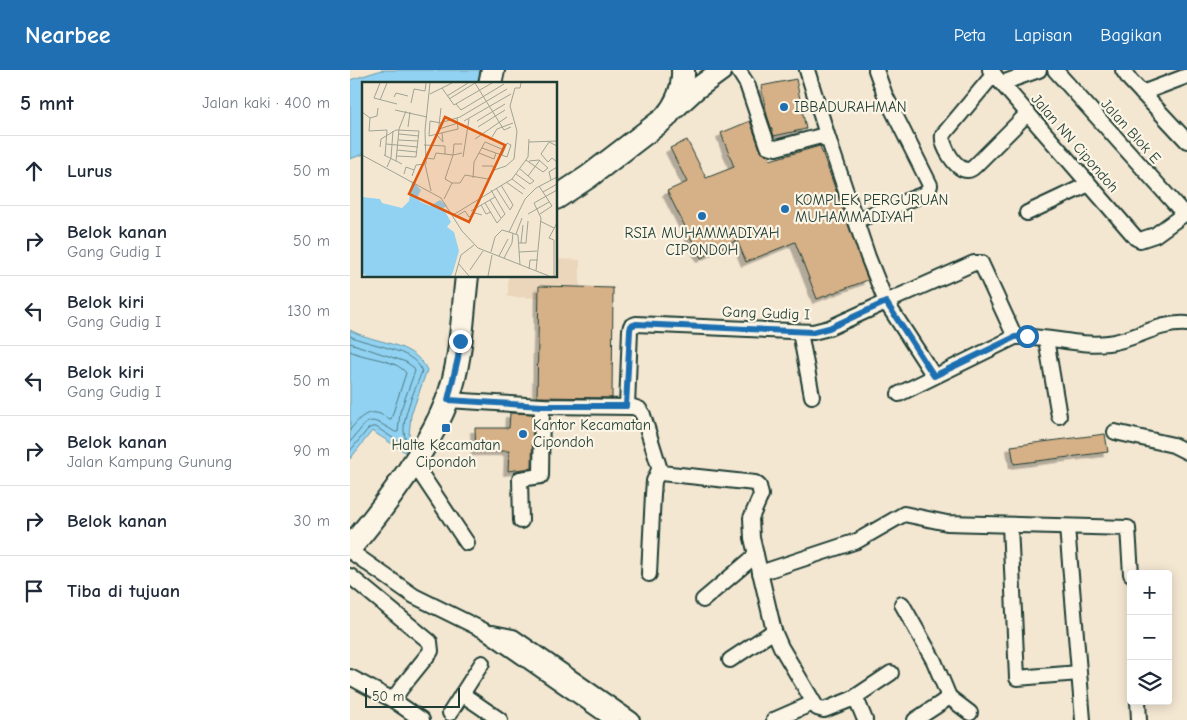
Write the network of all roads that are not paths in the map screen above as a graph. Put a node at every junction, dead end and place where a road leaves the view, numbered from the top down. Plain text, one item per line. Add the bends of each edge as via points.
1 (683, 70) edge
2 (722, 70) edge
3 (738, 70) edge
4 (807, 70) edge
5 (876, 70) edge
6 (1039, 70) edge
7 (1055, 70) edge
8 (1123, 70) edge
9 (995, 76) edge
10 (1187, 76) edge
11 (1142, 93) junction
12 (1028, 113) junction
13 (665, 118) junction
14 (829, 141) junction
15 (1187, 141) edge
16 (1089, 184) junction
17 (558, 197) edge
18 (1027, 213) dead end
19 (1185, 213) edge
20 (857, 220) junction
21 (467, 278) edge
22 (886, 302) junction
23 (1187, 324) edge
24 (800, 332) junction
25 (1015, 337) junction
26 (1046, 339) junction
27 (934, 376) junction
28 (899, 394) dead end
29 (812, 396) dead end
30 (448, 400) junction
31 (542, 406) junction
32 (626, 406) junction
33 (1059, 416) dead end
34 (1115, 432) dead end
35 (1187, 452) edge
36 (414, 462) junction
37 (659, 470) junction
38 (521, 521) dead end
39 (1010, 525) junction
40 (1068, 527) junction
41 (467, 543) dead end
42 (350, 549) edge
43 (756, 556) junction
44 (1131, 570) edge
45 (760, 573) junction
46 (649, 574) dead end
47 (350, 576) edge
48 (703, 600) dead end
49 (902, 604) dead end
50 (485, 631) junction
51 (774, 631) junction
52 (730, 660) dead end
53 (482, 663) dead end
54 (891, 673) dead end
55 (1079, 673) junction
56 (350, 677) edge
57 (462, 694) junction
58 (949, 697) junction
59 (852, 699) junction
60 (393, 700) junction
61 (813, 703) junction
62 (1138, 705) edge
63 (450, 713) dead end
64 (970, 713) dead end
65 (422, 720) edge
66 (500, 720) edge
67 (613, 720) edge
68 (632, 720) edge
69 (774, 720) edge
70 (865, 720) edge
71 (915, 720) edge
72 (1083, 720) edge
73 (1139, 720) edge

1 - 13 main road via 679,96
2 - 13 street
3 - 14 street via 747,84 768,146 776,148 821,136
4 - 14 street
5 - 20 street via 930,186 922,195
6 - 9 street
7 - 19 street, Jalan Blok E
8 - 11 street
9 - 12 street, Jalan NN Cipondoh
9 - 12 street via 943,135 943,144 953,160 964,169 975,166
10 - 11 street
11 - 15 street
12 - 16 street, Jalan NN Cipondoh
13 - 17 main road via 595,173
14 - 20 street
16 - 18 street
16 - 19 street, Jalan NN Cipondoh via 1140,240 1155,234
20 - 22 street
21 - 30 main road via 458,358
22 - 24 street, Gang Gudig I via 829,328
22 - 25 street, Gang Gudig I via 974,263 981,263
22 - 27 street
23 - 26 street via 1167,324 1109,343 1081,344
24 - 29 street
24 - 32 street, Gang Gudig I via 633,325 630,330
25 - 26 street
25 - 27 street
26 - 33 street
27 - 28 street
30 - 31 street
30 - 36 main road
31 - 32 street
31 - 38 street via 541,476 520,479
32 - 37 street via 636,408 643,415
34 - 35 street via 1173,445
36 - 41 street
36 - 42 main road
37 - 43 street via 663,474 759,486 761,495 750,521
37 - 46 street via 654,482
39 - 40 street
39 - 45 street via 947,522 904,514 857,541
39 - 55 street via 1017,678
40 - 44 street via 1128,528
40 - 55 street
42 - 50 street via 414,596
43 - 45 street
43 - 48 street
45 - 51 street
47 - 60 street via 426,636 432,646 432,651
49 - 58 street via 934,661
50 - 67 street
50 - 68 street via 513,637
51 - 52 street
51 - 61 street
53 - 57 street
54 - 59 street
55 - 72 street
56 - 60 street
57 - 63 street
57 - 66 street
58 - 64 street
58 - 71 street
59 - 61 street via 824,710
59 - 70 street via 858,703
60 - 65 street
61 - 69 street
62 - 73 street

